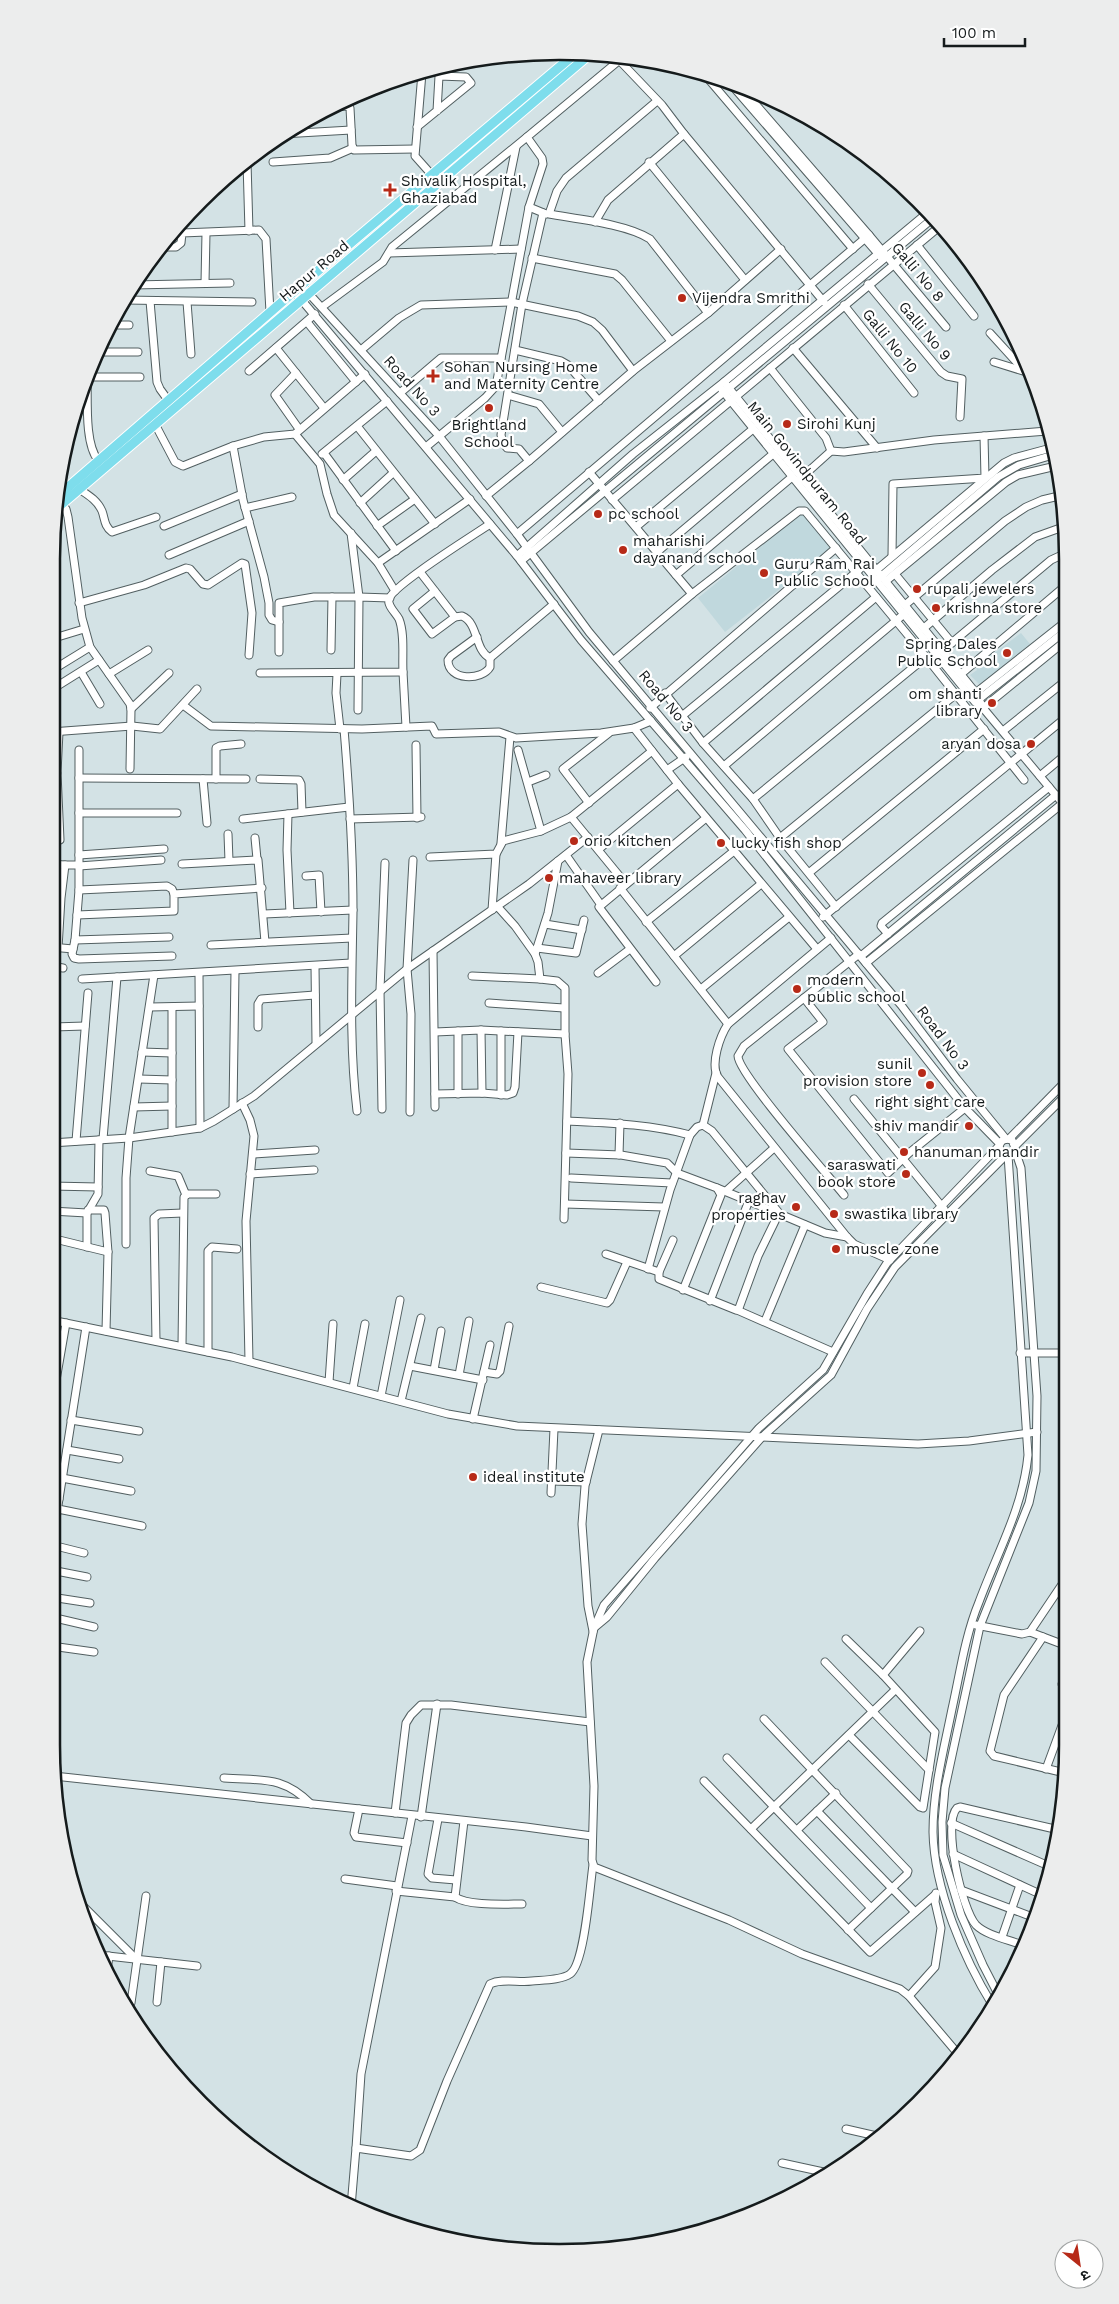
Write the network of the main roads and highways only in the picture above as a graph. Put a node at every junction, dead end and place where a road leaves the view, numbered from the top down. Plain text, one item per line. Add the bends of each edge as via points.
1 (567, 60) edge
2 (582, 61) edge
3 (65, 490) edge
4 (63, 500) edge

1 - 3 main road, Hapur Road
2 - 4 main road, Hapur Road

